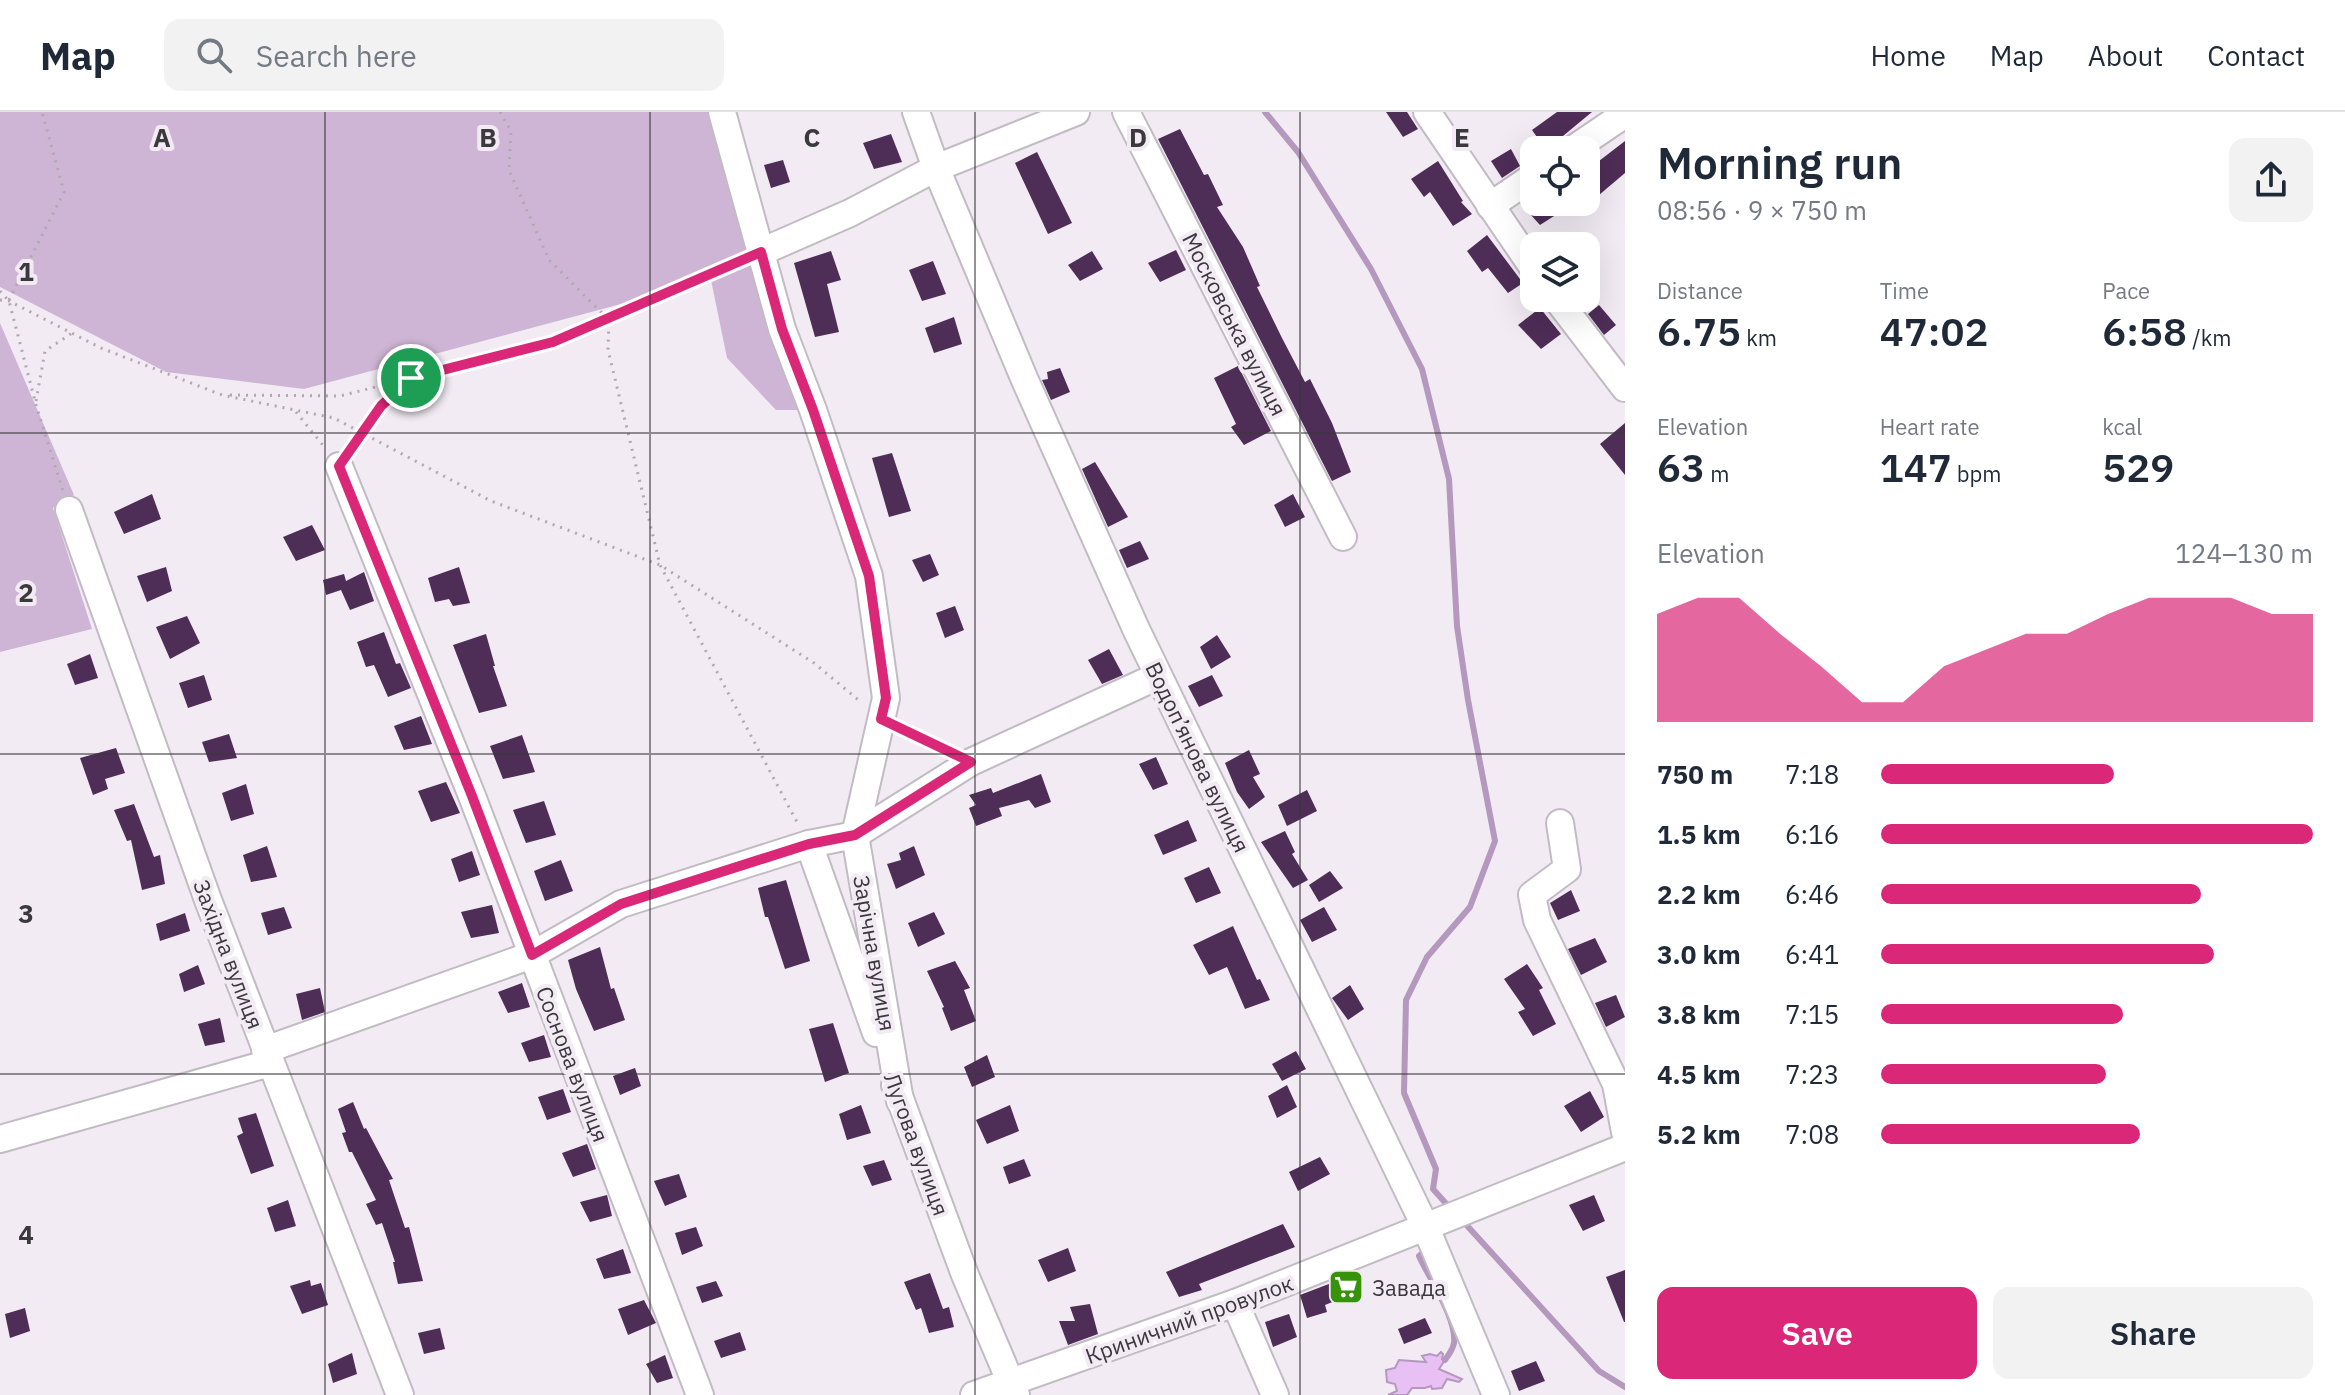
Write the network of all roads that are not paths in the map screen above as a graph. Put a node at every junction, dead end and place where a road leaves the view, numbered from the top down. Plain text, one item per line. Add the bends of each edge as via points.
1 (722, 112) edge
2 (916, 112) edge
3 (1076, 112) edge
4 (1126, 112) edge
5 (1427, 112) edge
6 (1625, 114) edge
7 (1593, 136) edge
8 (936, 168) junction
9 (1520, 186) edge
10 (1490, 206) junction
11 (1520, 249) edge
12 (761, 252) junction
13 (1567, 312) edge
14 (1625, 388) edge
15 (339, 466) road end
16 (69, 510) road end
17 (1343, 537) dead end
18 (1158, 676) junction
19 (1560, 823) dead end
20 (855, 835) junction
21 (809, 844) junction
22 (532, 955) junction
23 (268, 1057) junction
24 (900, 1101) junction
25 (1625, 1132) edge
26 (0, 1139) edge
27 (1625, 1147) edge
28 (1447, 1220) junction
29 (1235, 1303) junction
30 (1014, 1389) edge
31 (400, 1395) edge
32 (700, 1395) edge
33 (974, 1395) edge
34 (1275, 1395) edge
35 (1496, 1395) edge

1 - 12 street, Зарічна вулиця
2 - 8 street, Водоп’янова вулиця
3 - 8 street
4 - 17 street, Московська вулиця
5 - 10 street
6 - 7 street
8 - 12 street
8 - 18 street, Водоп’янова вулиця
9 - 10 street
10 - 11 street
12 - 20 street, Зарічна вулиця via 782,329 869,576 886,698
13 - 14 street
15 - 22 street, Соснова вулиця
16 - 23 street, Західна вулиця
18 - 20 street via 971,762
18 - 28 street, Водоп’янова вулиця
19 - 25 street via 1567,869 1532,895 1537,920 1616,1084
20 - 21 street
20 - 24 street, Зарічна вулиця
21 - 22 street via 621,904
21 - 24 street, Лугова вулиця
22 - 23 street
22 - 32 street, Соснова вулиця
23 - 26 street
23 - 31 street, Західна вулиця
24 - 30 street, Лугова вулиця
27 - 28 street, Криничний провулок
28 - 29 street, Криничний провулок
28 - 35 street, Водоп’янова вулиця
29 - 30 street, Криничний провулок
29 - 34 street
30 - 33 street, Криничний провулок

